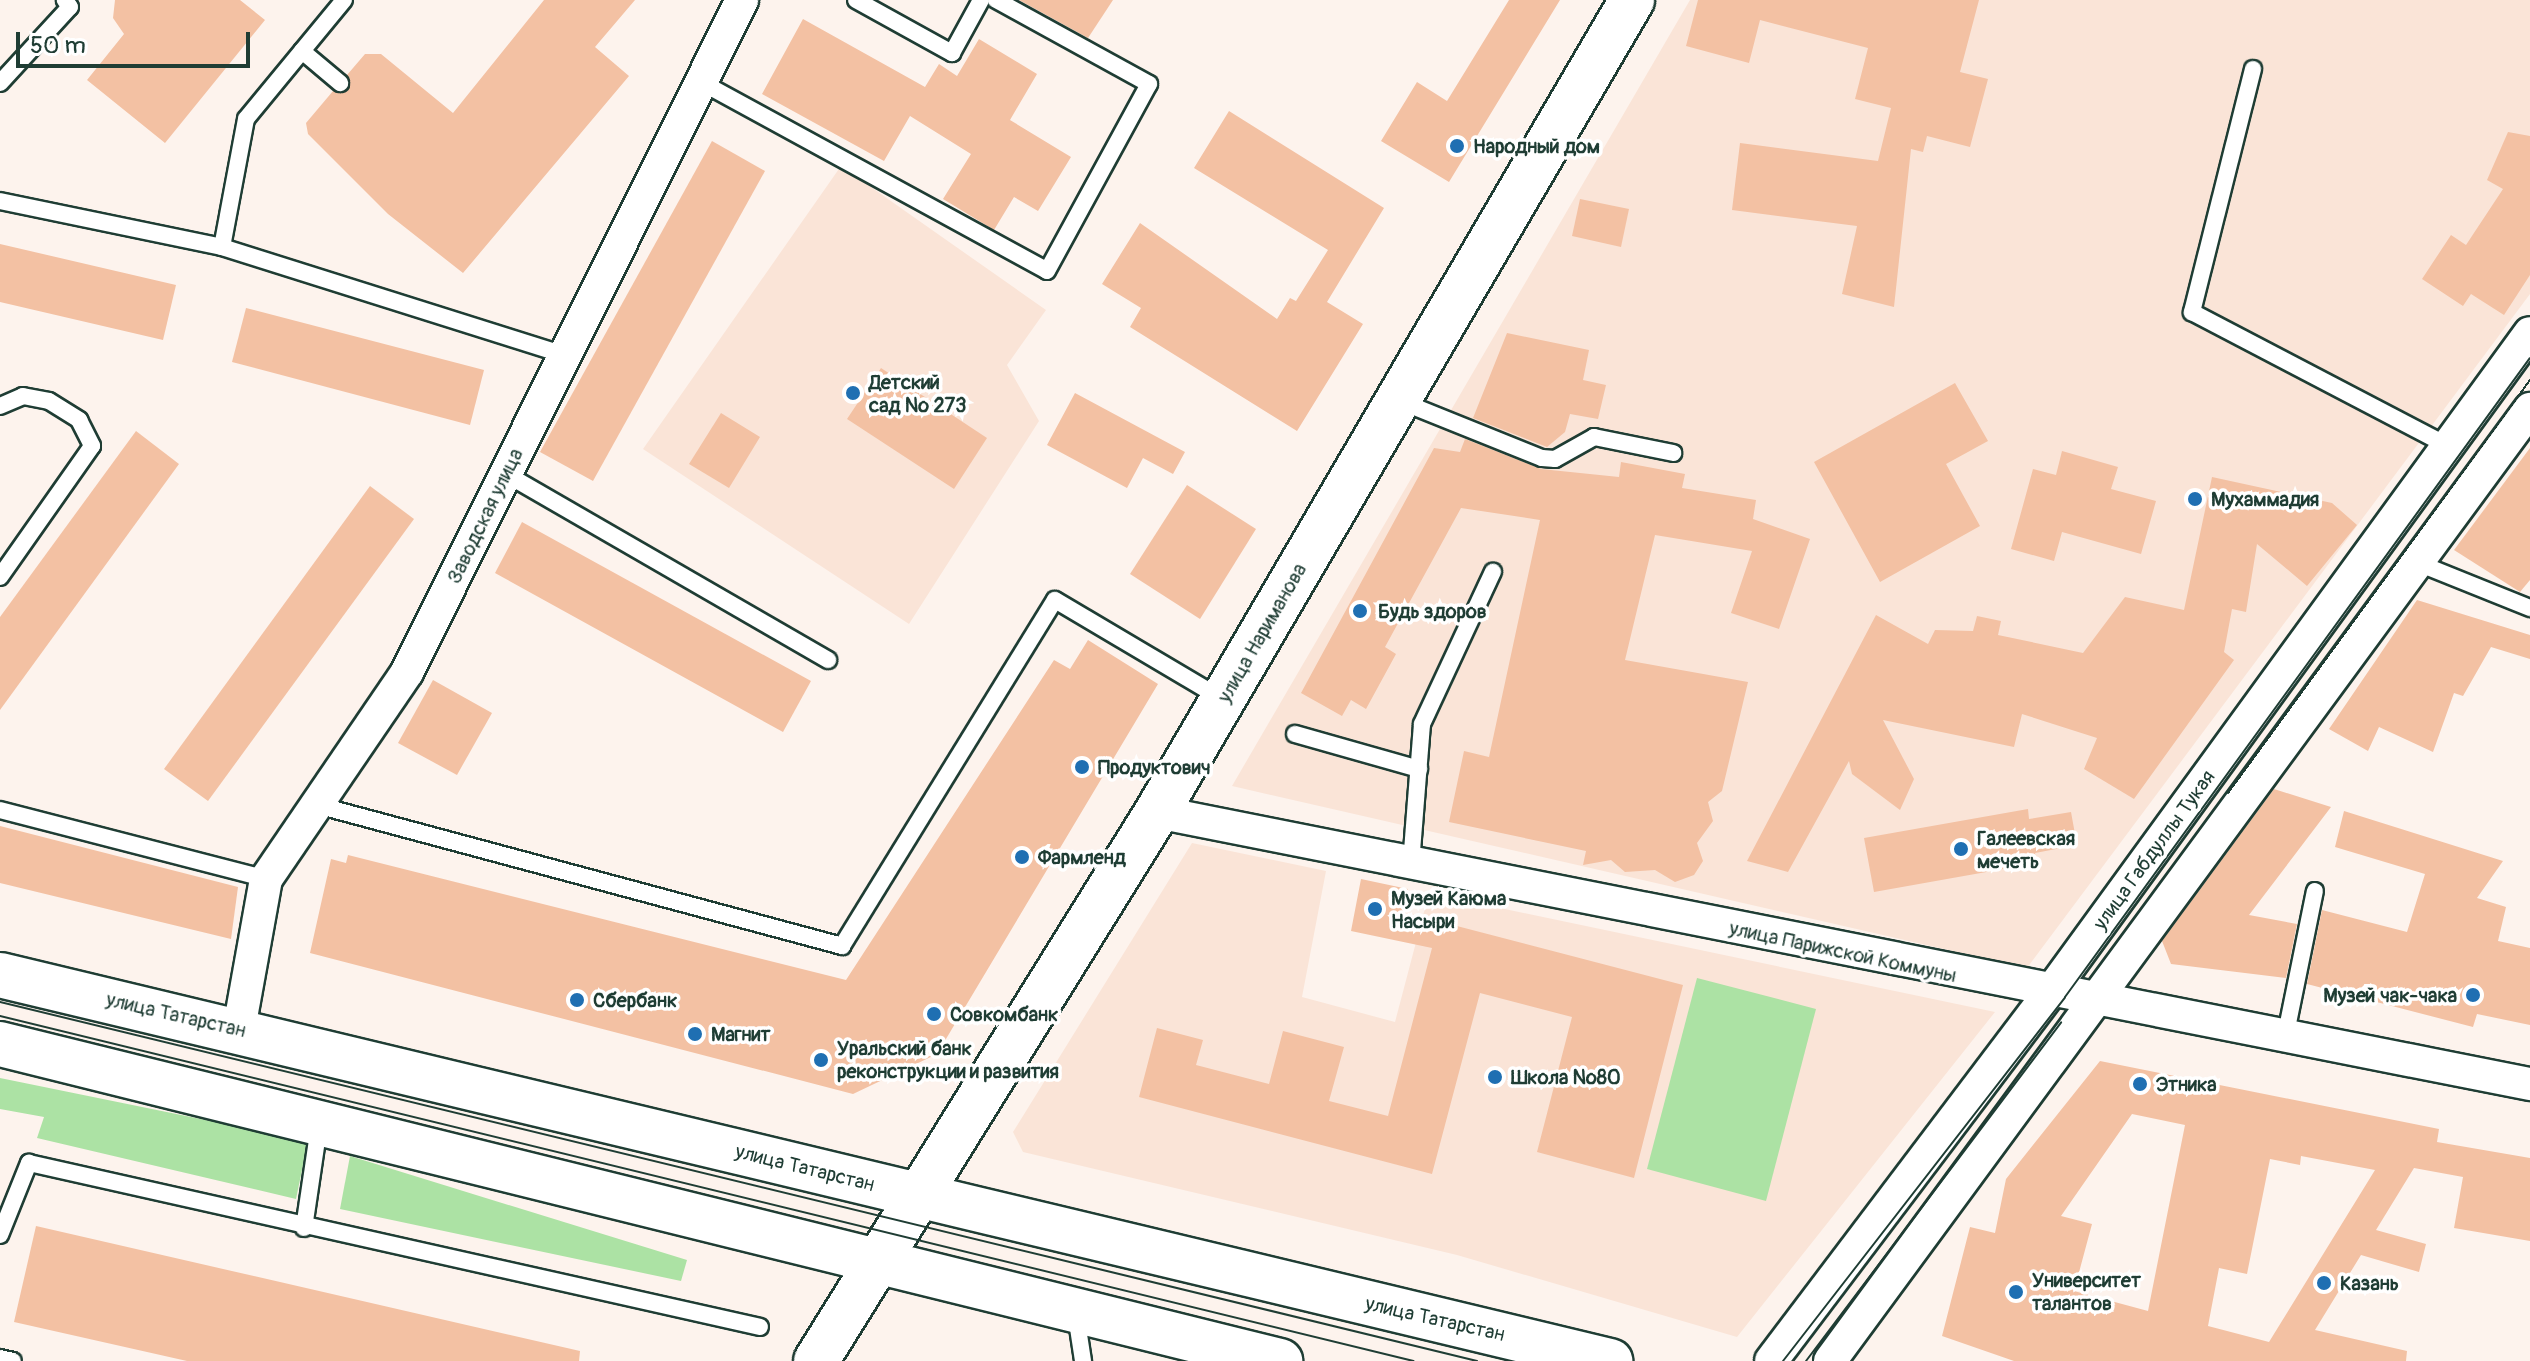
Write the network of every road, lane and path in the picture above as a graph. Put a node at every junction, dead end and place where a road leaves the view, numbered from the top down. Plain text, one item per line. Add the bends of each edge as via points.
1 (344, 0) edge
2 (742, 0) edge
3 (856, 0) edge
4 (981, 0) edge
5 (996, 0) edge
6 (1632, 0) edge
7 (70, 2) edge
8 (302, 51) junction
9 (2253, 69) dead end
10 (701, 82) junction
11 (0, 83) edge
12 (340, 83) dead end
13 (0, 201) edge
14 (222, 247) junction
15 (2530, 333) edge
16 (565, 355) junction
17 (1398, 401) junction
18 (0, 406) edge
19 (2528, 415) edge
20 (2448, 446) junction
21 (1673, 453) dead end
22 (506, 474) junction
23 (2418, 563) junction
24 (1493, 572) dead end
25 (0, 577) edge
26 (2530, 608) edge
27 (828, 660) dead end
28 (1223, 700) junction
29 (1295, 734) dead end
30 (1419, 769) junction
31 (317, 805) junction
32 (0, 810) edge
33 (1157, 812) junction
34 (1411, 864) junction
35 (266, 879) junction
36 (2315, 891) dead end
37 (0, 975) edge
38 (2049, 994) junction
39 (2098, 1003) junction
40 (239, 1029) junction
41 (2285, 1038) junction
42 (0, 1044) edge
43 (2530, 1084) edge
44 (320, 1123) junction
45 (918, 1195) junction
46 (304, 1228) junction
47 (0, 1235) edge
48 (882, 1260) junction
49 (1075, 1309) junction
50 (760, 1327) dead end
51 (0, 1358) edge
52 (13, 1361) edge
53 (816, 1361) edge
54 (1083, 1361) edge
55 (1280, 1361) edge
56 (1610, 1361) edge
57 (1771, 1361) edge
58 (1830, 1361) edge

1 - 8 lane
2 - 10 street, Заводская улица
3 - 4 lane via 952,53
5 - 10 lane via 1149,84 1047,271
6 - 17 main road, улица Нариманова
7 - 11 lane
8 - 12 lane
8 - 14 lane via 246,119
9 - 20 lane via 2192,312
10 - 16 street, Заводская улица
13 - 14 lane
14 - 16 lane
15 - 20 street, улица Габдуллы Тукая
16 - 22 street, Заводская улица
17 - 21 lane via 1542,458 1555,459 1594,437
17 - 28 main road, улица Нариманова
18 - 25 lane via 23,396 49,401 79,420 92,446
19 - 23 street
20 - 38 street, улица Габдуллы Тукая
22 - 27 lane
22 - 31 street, Заводская улица via 407,672
23 - 26 lane
23 - 39 street
24 - 30 lane via 1422,724
28 - 31 lane via 1055,600 842,946
28 - 33 main road, улица Нариманова
29 - 30 lane
30 - 34 lane
31 - 35 street, Заводская улица
32 - 35 lane
33 - 34 street, улица Парижской Коммуны
33 - 45 main road, улица Нариманова
34 - 38 street, улица Парижской Коммуны
35 - 40 street, Заводская улица
36 - 41 lane
37 - 40 main road, улица Татарстан
38 - 39 street, улица Парижской Коммуны
38 - 57 street, улица Габдуллы Тукая
39 - 41 street, улица Парижской Коммуны
39 - 58 street
40 - 45 main road, улица Татарстан
41 - 43 street, улица Парижской Коммуны
42 - 44 main road
44 - 46 lane
44 - 48 main road
45 - 48 main road, улица Нариманова
45 - 56 main road, улица Татарстан
46 - 47 lane via 29,1163
46 - 50 lane
48 - 49 main road
48 - 53 main road, улица Нариманова
49 - 54 lane
49 - 55 main road
51 - 52 lane

